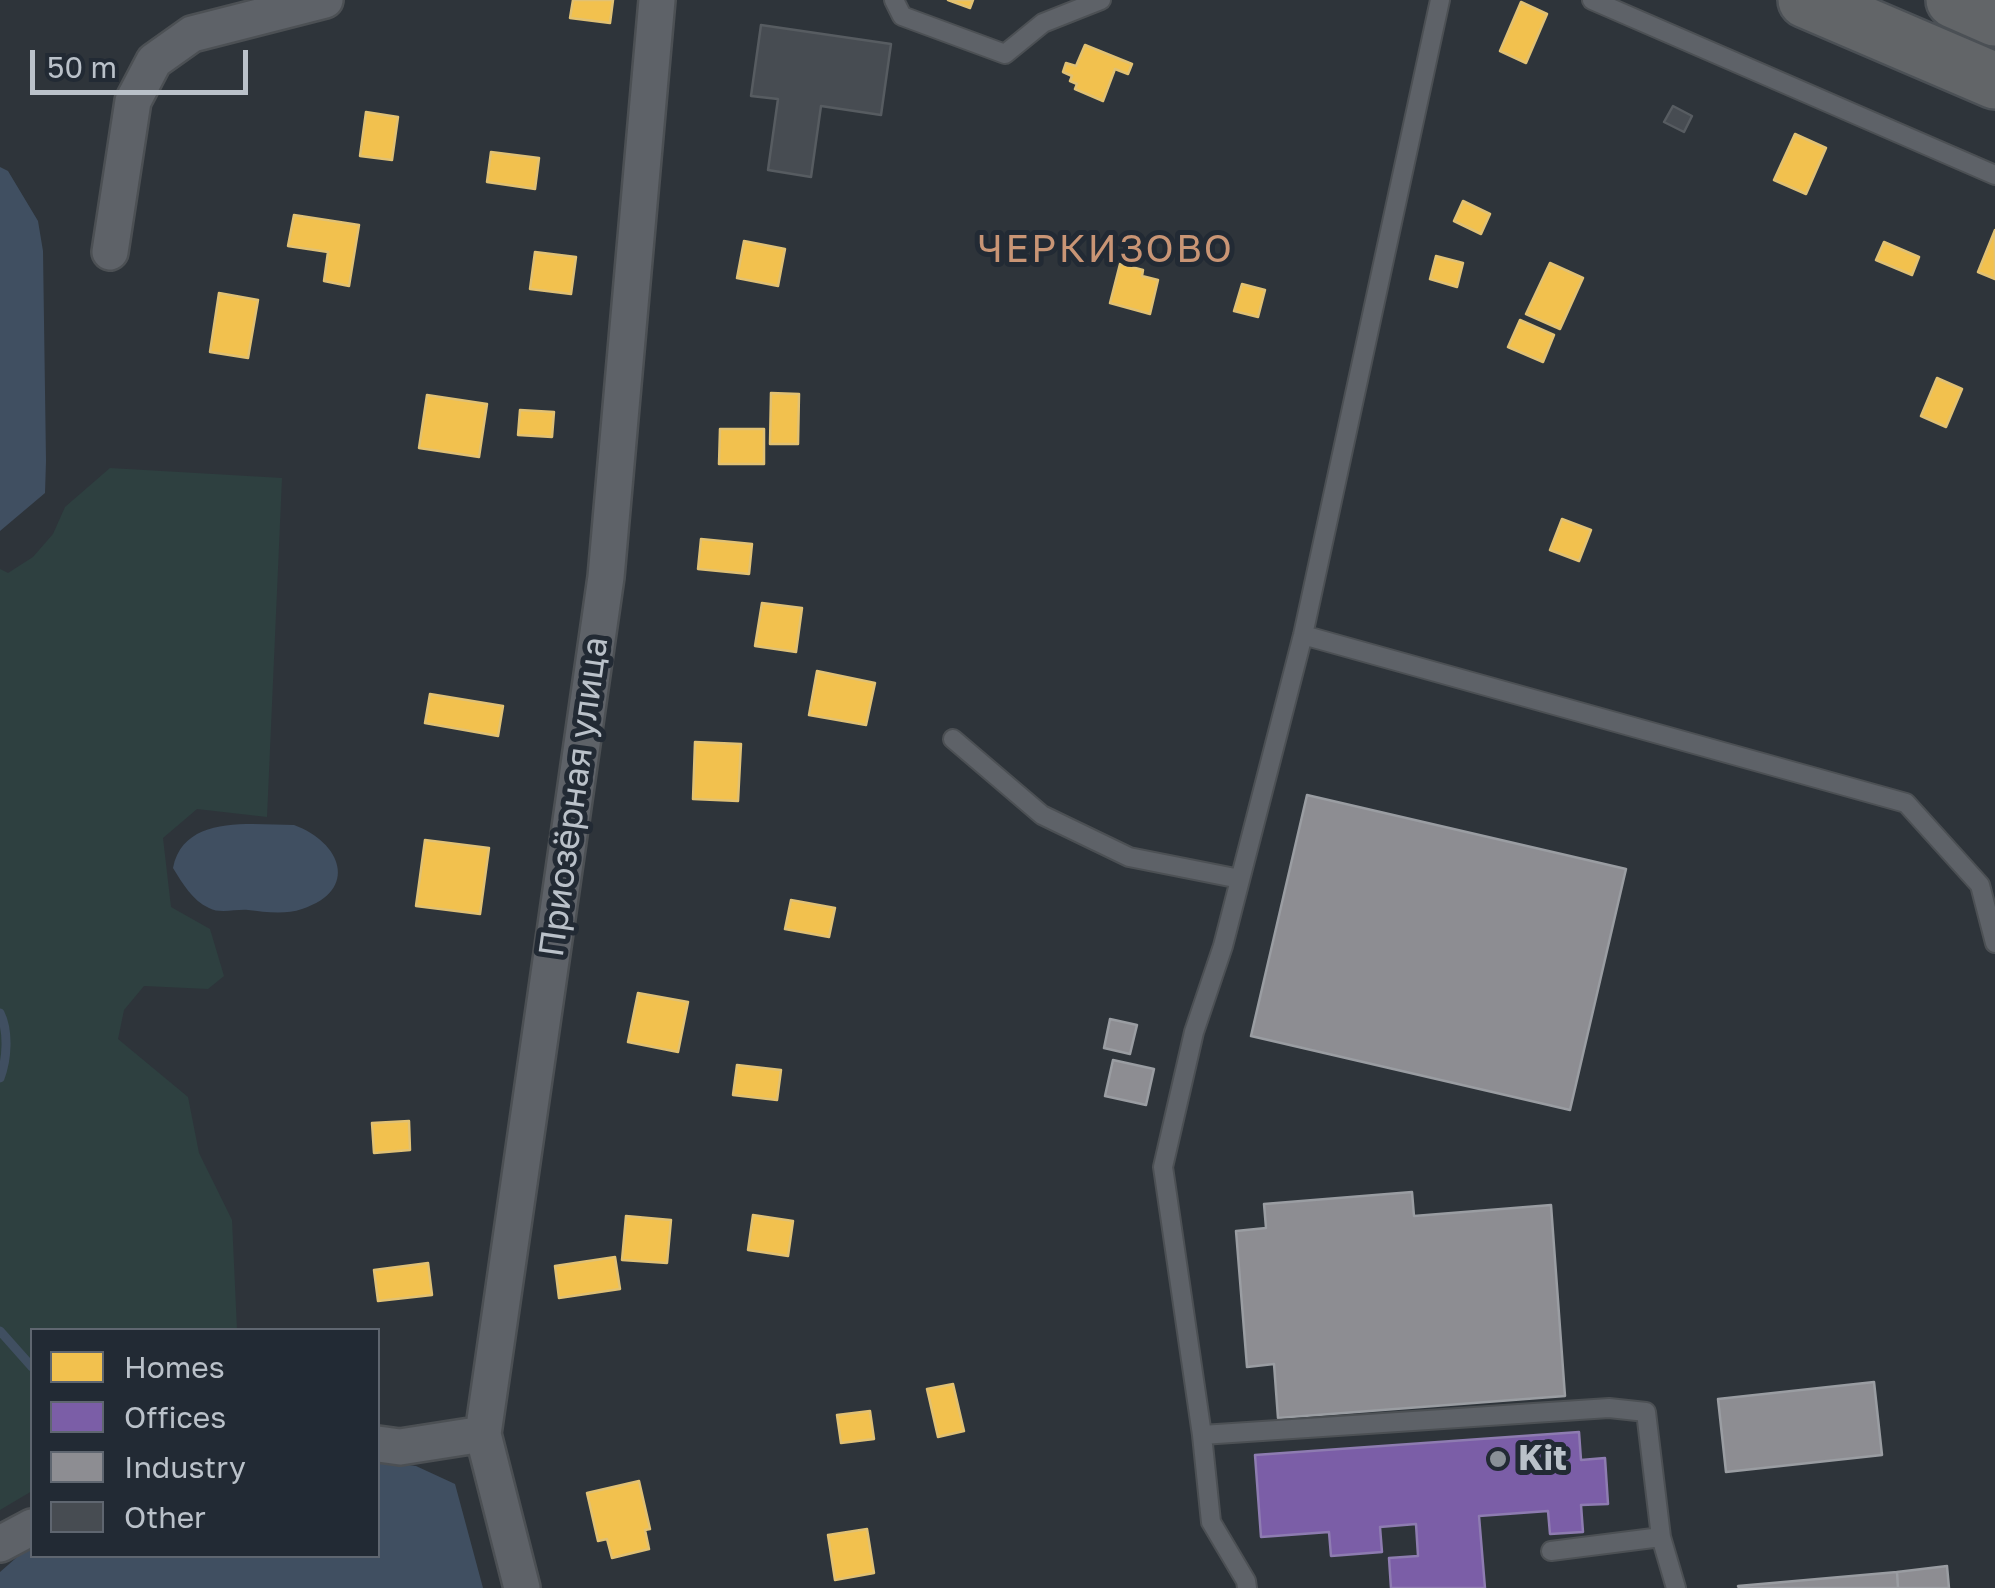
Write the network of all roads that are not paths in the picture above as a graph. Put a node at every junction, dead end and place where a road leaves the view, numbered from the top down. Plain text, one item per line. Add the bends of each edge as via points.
1 (324, 0) edge
2 (657, 0) edge
3 (894, 0) edge
4 (1102, 0) edge
5 (1440, 0) edge
6 (1592, 0) edge
7 (1806, 0) edge
8 (1954, 0) edge
9 (1995, 18) edge
10 (1995, 80) edge
11 (1995, 176) edge
12 (110, 252) dead end
13 (1303, 635) junction
14 (953, 739) dead end
15 (1240, 878) junction
16 (1995, 943) edge
17 (483, 1434) junction
18 (1202, 1435) junction
19 (380, 1444) edge
20 (30, 1527) edge
21 (1661, 1538) junction
22 (0, 1544) edge
23 (1551, 1552) dead end
24 (522, 1588) edge
25 (1247, 1588) edge
26 (1676, 1588) edge

1 - 12 street via 192,34 154,61 133,101
2 - 17 street, Приозёрная улица via 606,578
3 - 4 lane via 902,16 1005,54 1042,23
5 - 13 lane
6 - 11 lane
7 - 10 highway
8 - 9 highway
13 - 15 lane
13 - 16 lane via 1906,803 1980,885
14 - 15 lane via 1059,824 1128,857
15 - 18 lane via 1163,1167
17 - 19 street
17 - 24 street, Приозёрная улица
18 - 21 lane via 1608,1408 1646,1412
18 - 25 lane via 1211,1522
20 - 22 street
21 - 23 lane
21 - 26 lane

